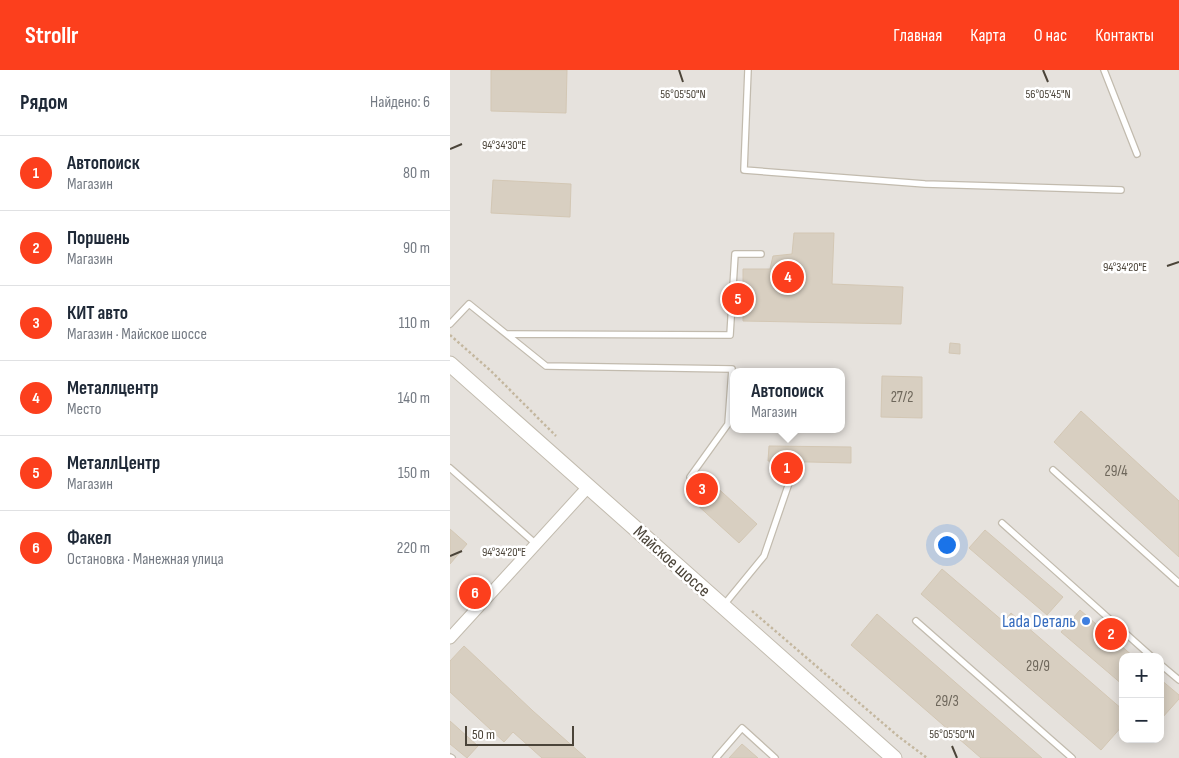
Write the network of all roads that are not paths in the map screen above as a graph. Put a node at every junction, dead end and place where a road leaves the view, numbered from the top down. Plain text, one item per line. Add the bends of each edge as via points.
1 (748, 70) edge
2 (1104, 70) edge
3 (1137, 154) dead end
4 (1121, 190) dead end
5 (761, 254) dead end
6 (450, 324) edge
7 (507, 334) junction
8 (450, 364) edge
9 (730, 369) edge
10 (730, 396) edge
11 (450, 468) edge
12 (1053, 470) dead end
13 (789, 482) dead end
14 (588, 487) junction
15 (702, 492) dead end
16 (1002, 523) dead end
17 (536, 544) junction
18 (1179, 584) edge
19 (723, 606) junction
20 (916, 621) dead end
21 (450, 638) edge
22 (1148, 653) edge
23 (1164, 667) edge
24 (1179, 680) edge
25 (716, 758) edge
26 (775, 758) edge
27 (894, 758) edge
28 (1072, 758) edge

1 - 4 lane via 744,170 925,184
2 - 3 lane
5 - 7 lane via 734,254 730,335
6 - 7 lane via 469,304
7 - 9 lane via 546,366
8 - 14 street, Майское шоссе
10 - 15 lane via 728,424 690,477
11 - 17 lane
12 - 18 lane
13 - 19 lane via 764,556
14 - 17 street
14 - 19 street, Майское шоссе
16 - 22 lane
17 - 21 street
19 - 27 street, Майское шоссе
20 - 28 lane
23 - 24 lane
25 - 26 lane via 742,728

